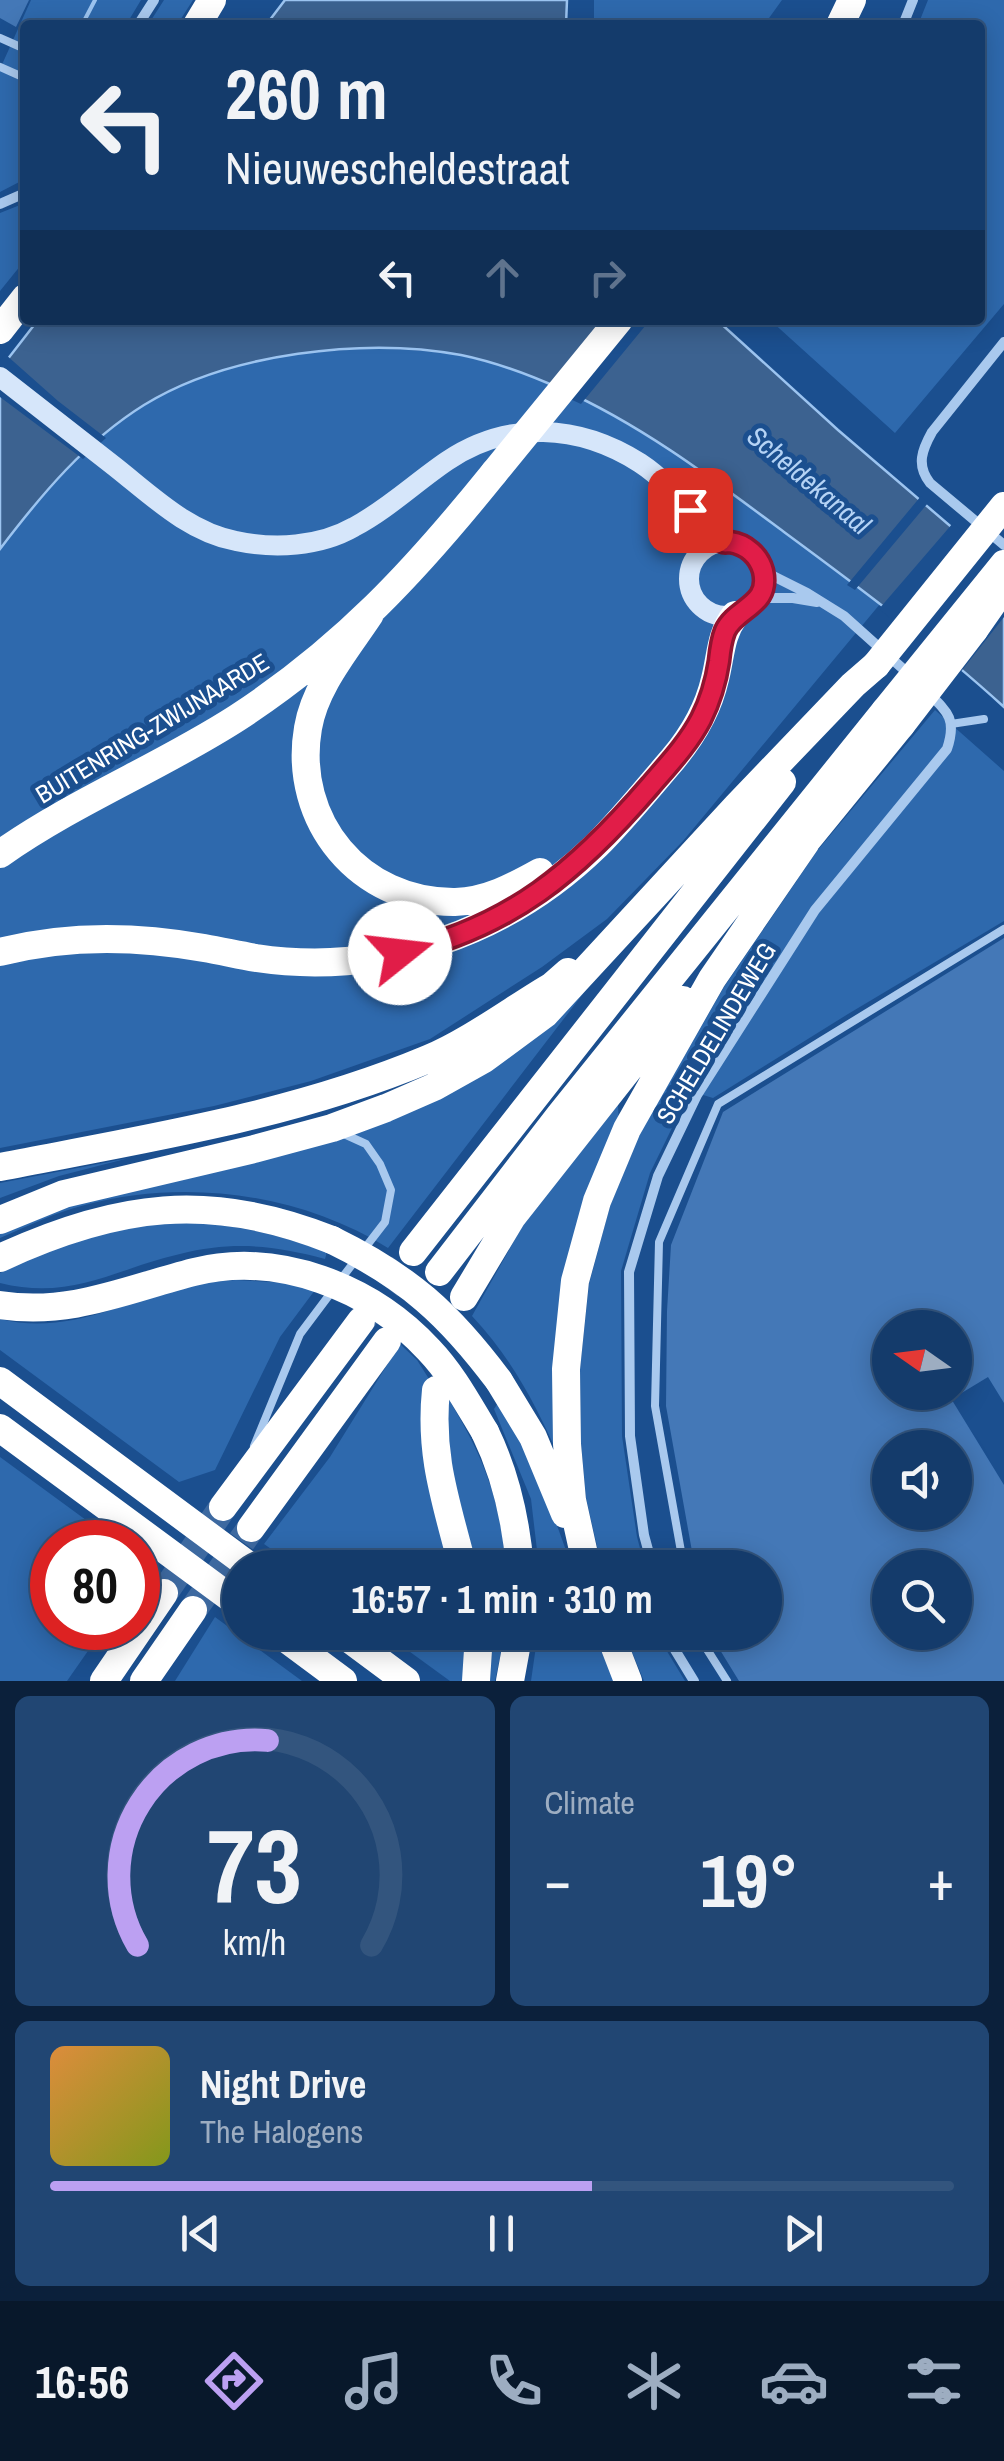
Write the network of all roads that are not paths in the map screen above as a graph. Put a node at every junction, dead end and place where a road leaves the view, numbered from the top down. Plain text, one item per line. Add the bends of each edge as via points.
1 (615, 325) edge
2 (1004, 342) edge
3 (0, 377) edge
4 (1004, 506) edge
5 (690, 510) junction
6 (722, 542) junction
7 (1004, 545) edge
8 (701, 552) junction
9 (1004, 564) edge
10 (763, 570) junction
11 (1004, 587) edge
12 (758, 598) junction
13 (822, 602) junction
14 (370, 614) junction
15 (723, 614) junction
16 (880, 658) junction
17 (856, 686) junction
18 (893, 718) junction
19 (984, 719) dead end
20 (951, 724) junction
21 (806, 842) junction
22 (0, 854) edge
23 (648, 902) junction
24 (1004, 928) edge
25 (0, 952) edge
26 (332, 1128) junction
27 (0, 1166) edge
28 (0, 1220) edge
29 (412, 1252) tunnel mouth
30 (0, 1258) edge
31 (439, 1272) tunnel mouth
32 (464, 1297) dead end
33 (0, 1305) edge
34 (361, 1321) tunnel mouth
35 (387, 1342) tunnel mouth
36 (0, 1382) edge
37 (436, 1390) dead end
38 (0, 1428) edge
39 (240, 1483) junction
40 (223, 1507) tunnel mouth
41 (252, 1528) tunnel mouth
42 (228, 1550) edge
43 (458, 1550) edge
44 (518, 1550) edge
45 (579, 1550) edge
46 (582, 1550) edge
47 (648, 1550) edge
48 (681, 1550) edge
49 (222, 1592) edge
50 (164, 1593) tunnel mouth
51 (193, 1610) joint
52 (301, 1650) edge
53 (364, 1650) edge
54 (478, 1650) edge
55 (515, 1650) edge
56 (616, 1650) edge
57 (675, 1650) edge
58 (707, 1650) edge
59 (104, 1681) edge
60 (144, 1681) edge
61 (154, 1681) edge
62 (343, 1681) edge
63 (406, 1681) edge
64 (476, 1681) edge
65 (510, 1681) edge
66 (628, 1681) edge
67 (694, 1681) edge
68 (727, 1681) edge

1 - 14 highway, BUITENRING-ZWIJNAARDE, bridge
2 - 7 street via 932,432 920,462 930,483
3 - 5 main road via 189,523 234,541 310,543 352,529 451,458 499,437 540,430 609,446 652,472
4 - 16 highway, bridge
5 - 6 main road
5 - 8 main road
6 - 8 main road
6 - 10 main road via 748,548
8 - 15 main road via 690,585 701,606
9 - 18 highway, bridge
10 - 12 main road
10 - 13 street
11 - 18 highway, bridge
12 - 13 street
12 - 15 main road
13 - 16 street via 854,622
14 - 15 highway via 314,706 305,757 308,790 332,840 372,880 397,892 455,902 510,889 542,871 612,808 682,725
14 - 22 highway, BUITENRING-ZWIJNAARDE via 234,720
15 - 25 highway via 727,626 710,699 675,756 564,875 472,930 423,948 338,962 104,939
16 - 17 highway
16 - 20 street via 949,713
17 - 23 highway
17 - 29 highway
18 - 21 highway
18 - 31 highway via 560,1115
19 - 20 lane
20 - 47 street, SCHELDELINDEWEG via 947,749 815,910 697,1095 658,1176 629,1272 630,1436
21 - 32 highway via 512,1218
21 - 46 highway via 712,979 627,1129 597,1201 575,1281 566,1369 572,1500
23 - 26 highway via 545,1014 484,1059
23 - 27 highway via 552,986 431,1058 317,1098 214,1124
24 - 48 lane via 718,1104 660,1242 655,1406
26 - 28 highway via 64,1194
26 - 39 lane via 366,1144 380,1164 391,1190 384,1222 300,1334
30 - 45 highway, bridge via 89,1222 152,1211 248,1215 332,1240 415,1290 475,1348 533,1437
33 - 44 highway, bridge via 84,1304 222,1267 294,1271 348,1290 406,1328 460,1390 494,1452
34 - 39 highway
35 - 41 highway
36 - 42 highway, bridge
37 - 43 highway via 436,1460
38 - 49 highway, bridge
39 - 40 highway
50 - 59 highway
51 - 60 highway
51 - 61 lane
52 - 62 highway
53 - 63 highway
54 - 64 highway
55 - 65 highway
56 - 66 highway
57 - 67 street
58 - 68 lane

